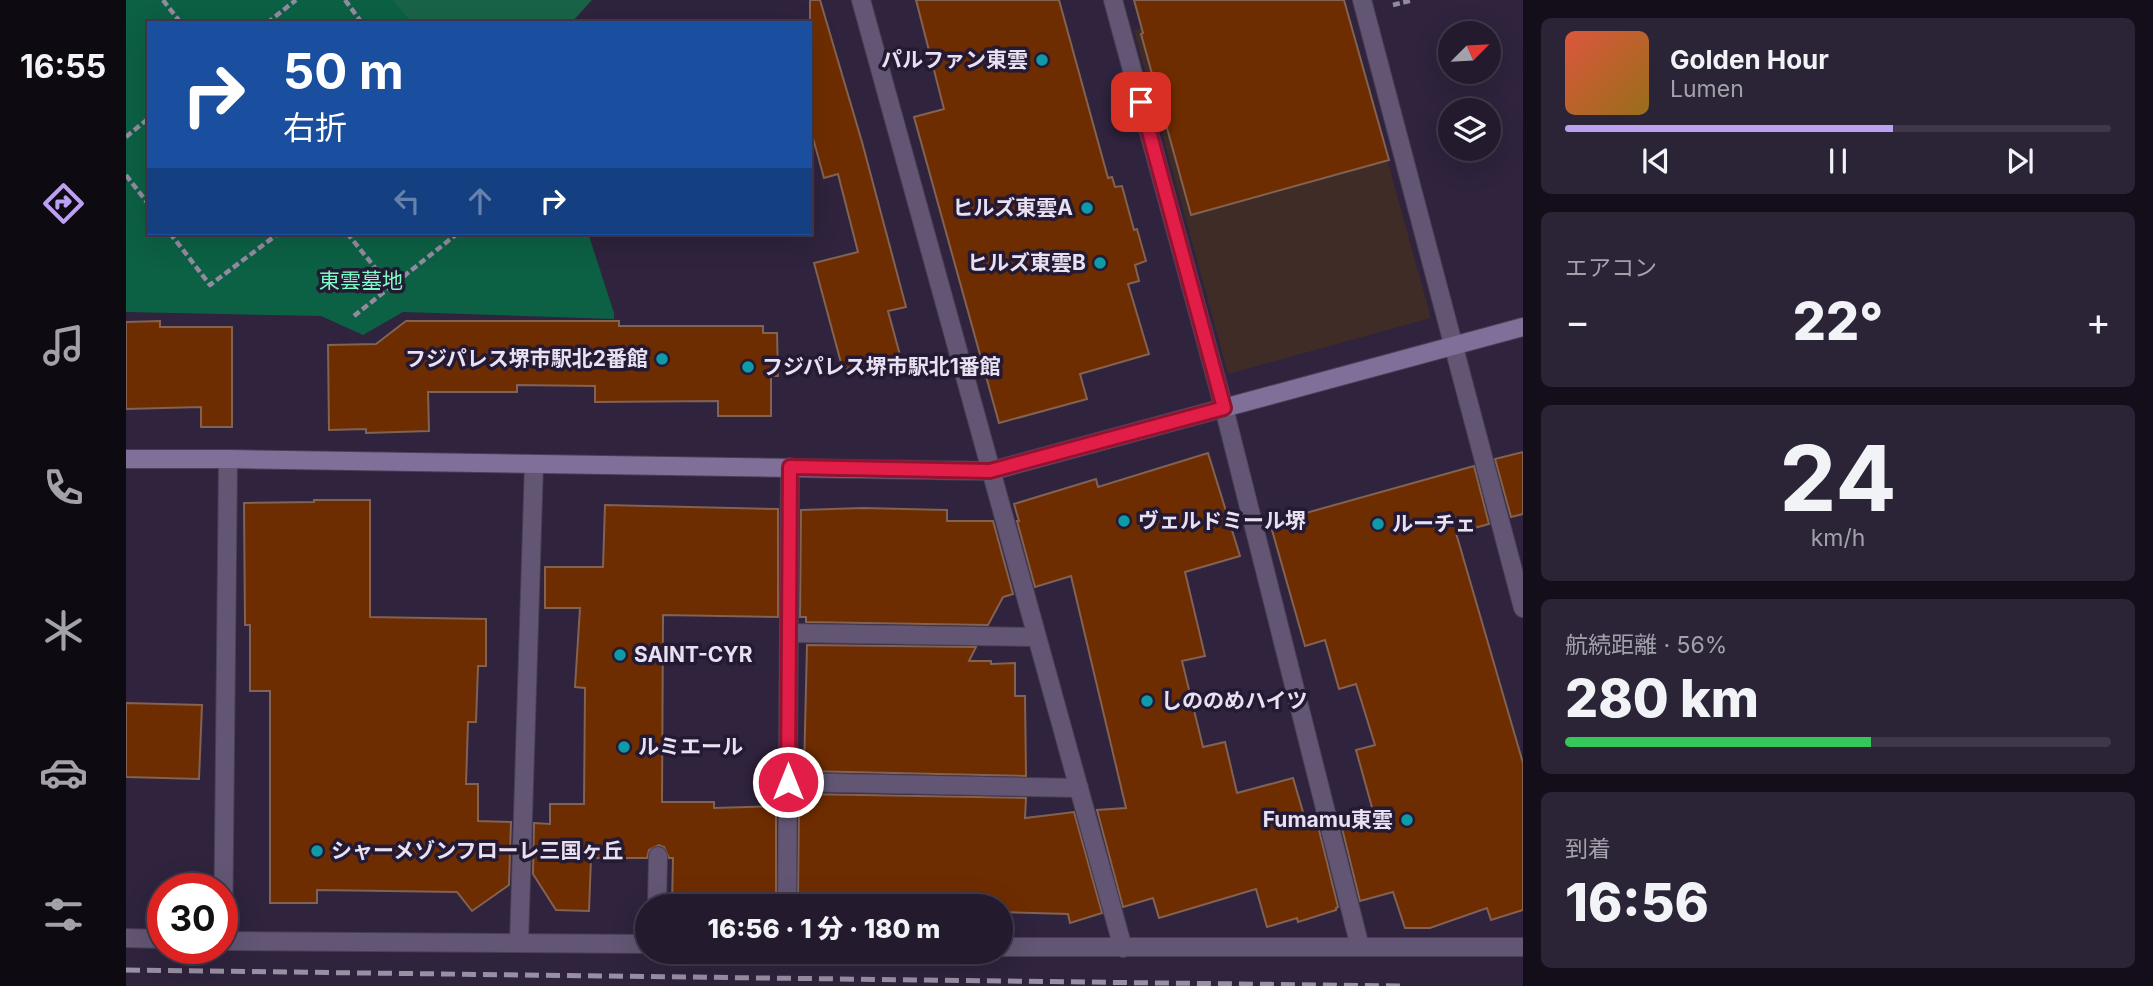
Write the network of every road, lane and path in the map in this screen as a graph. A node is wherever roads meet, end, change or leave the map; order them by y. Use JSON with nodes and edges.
{"nodes":[{"id":1,"x":163,"y":0,"type":"edge"},
{"id":2,"x":296,"y":0,"type":"edge"},
{"id":3,"x":345,"y":0,"type":"edge"},
{"id":4,"x":861,"y":0,"type":"edge"},
{"id":5,"x":1113,"y":0,"type":"edge"},
{"id":6,"x":1362,"y":0,"type":"edge"},
{"id":7,"x":179,"y":21,"type":"edge"},
{"id":8,"x":270,"y":21,"type":"edge"},
{"id":9,"x":361,"y":21,"type":"edge"},
{"id":10,"x":147,"y":120,"type":"edge"},
{"id":11,"x":126,"y":136,"type":"edge"},
{"id":12,"x":126,"y":175,"type":"edge"},
{"id":13,"x":147,"y":202,"type":"edge"},
{"id":14,"x":172,"y":235,"type":"edge"},
{"id":15,"x":276,"y":235,"type":"edge"},
{"id":16,"x":350,"y":235,"type":"edge"},
{"id":17,"x":456,"y":235,"type":"edge"},
{"id":18,"x":392,"y":289,"type":"junction"},
{"id":19,"x":354,"y":316,"type":"dead end"},
{"id":20,"x":1523,"y":327,"type":"edge"},
{"id":21,"x":1453,"y":346,"type":"junction"},
{"id":22,"x":1224,"y":408,"type":"junction"},
{"id":23,"x":126,"y":459,"type":"edge"},
{"id":24,"x":228,"y":459,"type":"junction"},
{"id":25,"x":534,"y":464,"type":"junction"},
{"id":26,"x":790,"y":467,"type":"junction"},
{"id":27,"x":990,"y":471,"type":"junction"},
{"id":28,"x":1523,"y":608,"type":"edge"},
{"id":29,"x":789,"y":633,"type":"junction"},
{"id":30,"x":1036,"y":636,"type":"junction"},
{"id":31,"x":788,"y":782,"type":"junction"},
{"id":32,"x":1079,"y":788,"type":"junction"},
{"id":33,"x":658,"y":856,"type":"dead end"},
{"id":34,"x":224,"y":873,"type":"edge"},
{"id":35,"x":657,"y":894,"type":"edge"},
{"id":36,"x":787,"y":894,"type":"edge"},
{"id":37,"x":126,"y":938,"type":"edge"},
{"id":38,"x":147,"y":939,"type":"edge"},
{"id":39,"x":238,"y":942,"type":"edge"},
{"id":40,"x":519,"y":943,"type":"junction"},
{"id":41,"x":635,"y":944,"type":"edge"},
{"id":42,"x":1013,"y":947,"type":"edge"},
{"id":43,"x":1360,"y":947,"type":"junction"},
{"id":44,"x":1523,"y":947,"type":"edge"},
{"id":45,"x":1123,"y":948,"type":"junction"}],
"edges":[{"from":1,"to":7,"type":"path"},
{"from":2,"to":8,"type":"path"},
{"from":3,"to":9,"type":"path"},
{"from":4,"to":27,"type":"street"},
{"from":5,"to":22,"type":"street"},
{"from":6,"to":21,"type":"street"},
{"from":10,"to":11,"type":"path"},
{"from":12,"to":13,"type":"path"},
{"from":14,"to":15,"type":"path"},
{"from":16,"to":18,"type":"path"},
{"from":17,"to":18,"type":"path"},
{"from":18,"to":19,"type":"path"},
{"from":20,"to":21,"type":"street"},
{"from":21,"to":22,"type":"street"},
{"from":21,"to":28,"type":"street"},
{"from":22,"to":27,"type":"street"},
{"from":22,"to":43,"type":"street"},
{"from":23,"to":24,"type":"street"},
{"from":24,"to":25,"type":"street"},
{"from":24,"to":34,"type":"street"},
{"from":25,"to":26,"type":"street"},
{"from":25,"to":40,"type":"street"},
{"from":26,"to":27,"type":"street"},
{"from":26,"to":29,"type":"street"},
{"from":27,"to":30,"type":"street"},
{"from":29,"to":30,"type":"street"},
{"from":29,"to":31,"type":"street"},
{"from":30,"to":32,"type":"street"},
{"from":31,"to":32,"type":"street"},
{"from":31,"to":36,"type":"street"},
{"from":32,"to":45,"type":"street"},
{"from":33,"to":35,"type":"street"},
{"from":37,"to":38,"type":"street"},
{"from":39,"to":40,"type":"street"},
{"from":40,"to":41,"type":"street"},
{"from":42,"to":45,"type":"street"},
{"from":43,"to":44,"type":"street"},
{"from":43,"to":45,"type":"street"}]}
